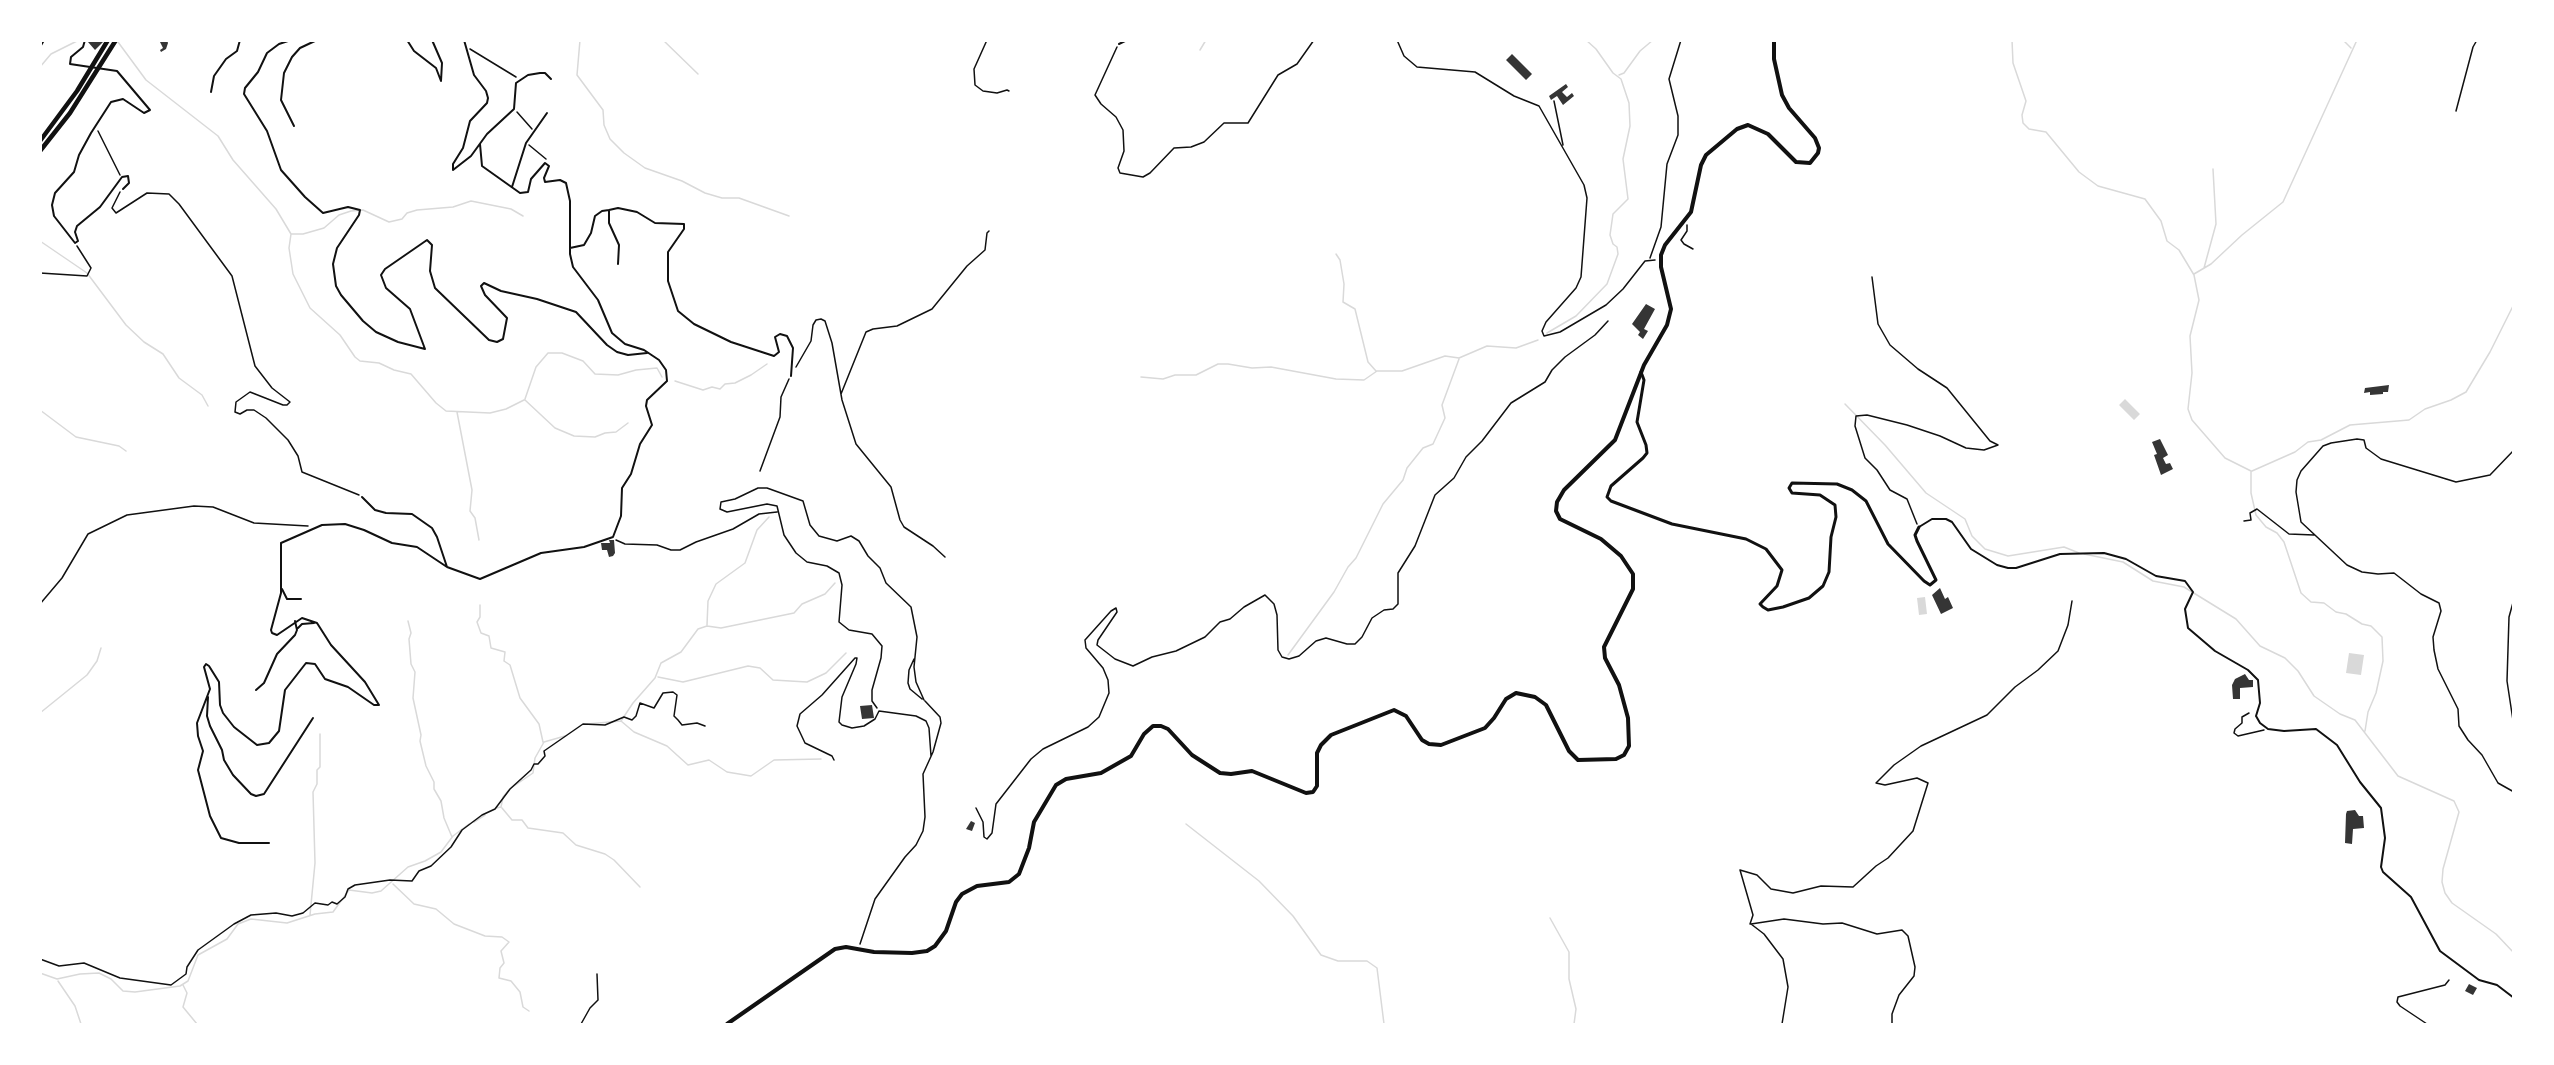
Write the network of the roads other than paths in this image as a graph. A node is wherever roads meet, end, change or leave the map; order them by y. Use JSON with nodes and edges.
{"nodes":[{"id":1,"x":43,"y":40,"type":"edge"},
{"id":2,"x":108,"y":40,"type":"edge"},
{"id":3,"x":116,"y":40,"type":"edge"},
{"id":4,"x":240,"y":40,"type":"edge"},
{"id":5,"x":291,"y":40,"type":"edge"},
{"id":6,"x":317,"y":40,"type":"edge"},
{"id":7,"x":407,"y":40,"type":"edge"},
{"id":8,"x":432,"y":40,"type":"edge"},
{"id":9,"x":1127,"y":40,"type":"edge"},
{"id":10,"x":1774,"y":40,"type":"edge"},
{"id":11,"x":85,"y":41,"type":"edge"},
{"id":12,"x":1119,"y":42,"type":"edge"},
{"id":13,"x":464,"y":43,"type":"edge"},
{"id":14,"x":40,"y":45,"type":"edge"},
{"id":15,"x":551,"y":79,"type":"dead end"},
{"id":16,"x":211,"y":92,"type":"dead end"},
{"id":17,"x":547,"y":113,"type":"dead end"},
{"id":18,"x":294,"y":126,"type":"dead end"},
{"id":19,"x":40,"y":141,"type":"edge"},
{"id":20,"x":480,"y":144,"type":"junction"},
{"id":21,"x":40,"y":151,"type":"edge"},
{"id":22,"x":513,"y":187,"type":"junction"},
{"id":23,"x":123,"y":189,"type":"road end"},
{"id":24,"x":609,"y":210,"type":"junction"},
{"id":25,"x":570,"y":248,"type":"junction"},
{"id":26,"x":618,"y":264,"type":"dead end"},
{"id":27,"x":647,"y":353,"type":"junction"},
{"id":28,"x":1641,"y":372,"type":"junction"},
{"id":29,"x":791,"y":376,"type":"road end"},
{"id":30,"x":362,"y":497,"type":"road end"},
{"id":31,"x":1918,"y":527,"type":"joint"},
{"id":32,"x":447,"y":567,"type":"junction"},
{"id":33,"x":281,"y":587,"type":"junction"},
{"id":34,"x":301,"y":598,"type":"dead end"},
{"id":35,"x":295,"y":621,"type":"junction"},
{"id":36,"x":317,"y":623,"type":"junction"},
{"id":37,"x":297,"y":630,"type":"junction"},
{"id":38,"x":256,"y":690,"type":"dead end"},
{"id":39,"x":209,"y":694,"type":"junction"},
{"id":40,"x":313,"y":718,"type":"dead end"},
{"id":41,"x":269,"y":843,"type":"dead end"},
{"id":42,"x":2514,"y":998,"type":"edge"},
{"id":43,"x":727,"y":1024,"type":"edge"}],
"edges":[{"from":1,"to":14,"type":"main road"},
{"from":2,"to":19,"type":"highway"},
{"from":3,"to":21,"type":"highway"},
{"from":4,"to":16,"type":"street"},
{"from":5,"to":27,"type":"street"},
{"from":6,"to":18,"type":"street"},
{"from":7,"to":8,"type":"street"},
{"from":9,"to":12,"type":"street"},
{"from":10,"to":28,"type":"main road"},
{"from":11,"to":23,"type":"street"},
{"from":13,"to":20,"type":"street"},
{"from":15,"to":20,"type":"street"},
{"from":17,"to":22,"type":"street"},
{"from":20,"to":22,"type":"street"},
{"from":22,"to":25,"type":"street"},
{"from":24,"to":25,"type":"street"},
{"from":24,"to":26,"type":"street"},
{"from":24,"to":29,"type":"street"},
{"from":25,"to":27,"type":"street"},
{"from":27,"to":32,"type":"street"},
{"from":28,"to":31,"type":"street"},
{"from":28,"to":43,"type":"main road"},
{"from":30,"to":32,"type":"street"},
{"from":31,"to":42,"type":"street"},
{"from":32,"to":33,"type":"street"},
{"from":33,"to":34,"type":"street"},
{"from":33,"to":35,"type":"street"},
{"from":35,"to":36,"type":"street"},
{"from":35,"to":37,"type":"street"},
{"from":36,"to":37,"type":"street"},
{"from":36,"to":39,"type":"street"},
{"from":37,"to":38,"type":"street"},
{"from":39,"to":40,"type":"street"},
{"from":39,"to":41,"type":"street"}]}
